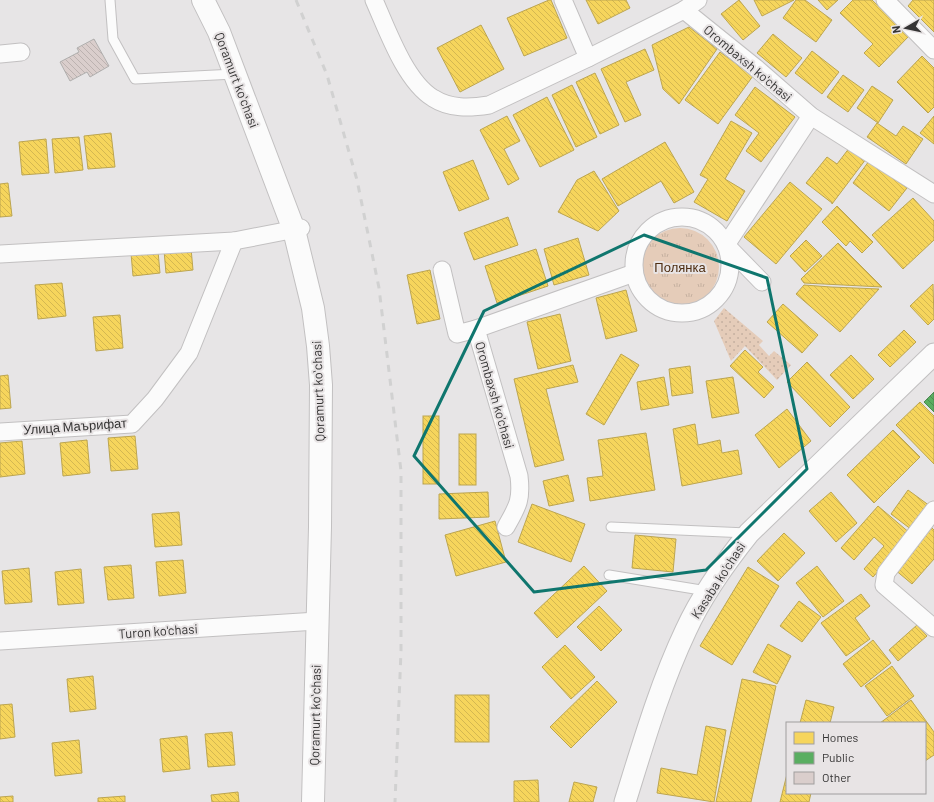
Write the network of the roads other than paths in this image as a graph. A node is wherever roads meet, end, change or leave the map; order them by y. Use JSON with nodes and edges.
{"nodes":[{"id":1,"x":110,"y":0,"type":"edge"},
{"id":2,"x":203,"y":0,"type":"edge"},
{"id":3,"x":212,"y":0,"type":"edge"},
{"id":4,"x":374,"y":0,"type":"edge"},
{"id":5,"x":563,"y":0,"type":"edge"},
{"id":6,"x":698,"y":0,"type":"edge"},
{"id":7,"x":885,"y":0,"type":"edge"},
{"id":8,"x":684,"y":10,"type":"junction"},
{"id":9,"x":934,"y":50,"type":"edge"},
{"id":10,"x":21,"y":52,"type":"dead end"},
{"id":11,"x":0,"y":54,"type":"edge"},
{"id":12,"x":588,"y":58,"type":"junction"},
{"id":13,"x":235,"y":74,"type":"junction"},
{"id":14,"x":811,"y":116,"type":"junction"},
{"id":15,"x":934,"y":194,"type":"edge"},
{"id":16,"x":297,"y":229,"type":"junction"},
{"id":17,"x":234,"y":241,"type":"junction"},
{"id":18,"x":726,"y":244,"type":"junction"},
{"id":19,"x":0,"y":254,"type":"edge"},
{"id":20,"x":442,"y":270,"type":"dead end"},
{"id":21,"x":634,"y":273,"type":"junction"},
{"id":22,"x":762,"y":282,"type":"dead end"},
{"id":23,"x":476,"y":329,"type":"junction"},
{"id":24,"x":934,"y":354,"type":"edge"},
{"id":25,"x":0,"y":432,"type":"edge"},
{"id":26,"x":934,"y":510,"type":"edge"},
{"id":27,"x":611,"y":527,"type":"dead end"},
{"id":28,"x":506,"y":528,"type":"dead end"},
{"id":29,"x":749,"y":533,"type":"junction"},
{"id":30,"x":609,"y":575,"type":"dead end"},
{"id":31,"x":707,"y":591,"type":"junction"},
{"id":32,"x":317,"y":620,"type":"junction"},
{"id":33,"x":934,"y":628,"type":"edge"},
{"id":34,"x":0,"y":640,"type":"edge"},
{"id":35,"x":314,"y":802,"type":"edge"},
{"id":36,"x":322,"y":802,"type":"edge"},
{"id":37,"x":625,"y":802,"type":"edge"}],
"edges":[{"from":1,"to":13,"type":"lane"},
{"from":2,"to":13,"type":"main road","name":"Qoramurt koʻchasi"},
{"from":3,"to":16,"type":"main road","name":"Qoramurt koʻchasi"},
{"from":4,"to":12,"type":"street"},
{"from":5,"to":12,"type":"street"},
{"from":6,"to":8,"type":"street"},
{"from":7,"to":9,"type":"street"},
{"from":8,"to":12,"type":"street"},
{"from":8,"to":14,"type":"street","name":"Orombaxsh ko'chasi"},
{"from":10,"to":11,"type":"street"},
{"from":13,"to":16,"type":"main road","name":"Qoramurt koʻchasi"},
{"from":14,"to":15,"type":"street","name":"Orombaxsh ko'chasi"},
{"from":14,"to":18,"type":"street"},
{"from":16,"to":17,"type":"street"},
{"from":16,"to":32,"type":"main road","name":"Qoramurt koʻchasi"},
{"from":16,"to":36,"type":"main road","name":"Qoramurt koʻchasi"},
{"from":17,"to":19,"type":"street"},
{"from":17,"to":25,"type":"street","name":"Улица Маърифат"},
{"from":18,"to":21,"type":"street"},
{"from":18,"to":21,"type":"street"},
{"from":18,"to":22,"type":"street"},
{"from":20,"to":23,"type":"street"},
{"from":21,"to":23,"type":"street","name":"Orombaxsh ko'chasi"},
{"from":23,"to":28,"type":"street","name":"Orombaxsh ko'chasi"},
{"from":24,"to":29,"type":"street","name":"Kasaba ko'chasi"},
{"from":26,"to":33,"type":"street"},
{"from":27,"to":29,"type":"lane"},
{"from":29,"to":31,"type":"street","name":"Kasaba ko'chasi"},
{"from":30,"to":31,"type":"lane"},
{"from":31,"to":37,"type":"street","name":"Kasaba ko'chasi"},
{"from":32,"to":34,"type":"street","name":"Turon ko'chasi"},
{"from":32,"to":35,"type":"main road","name":"Qoramurt koʻchasi"}]}
